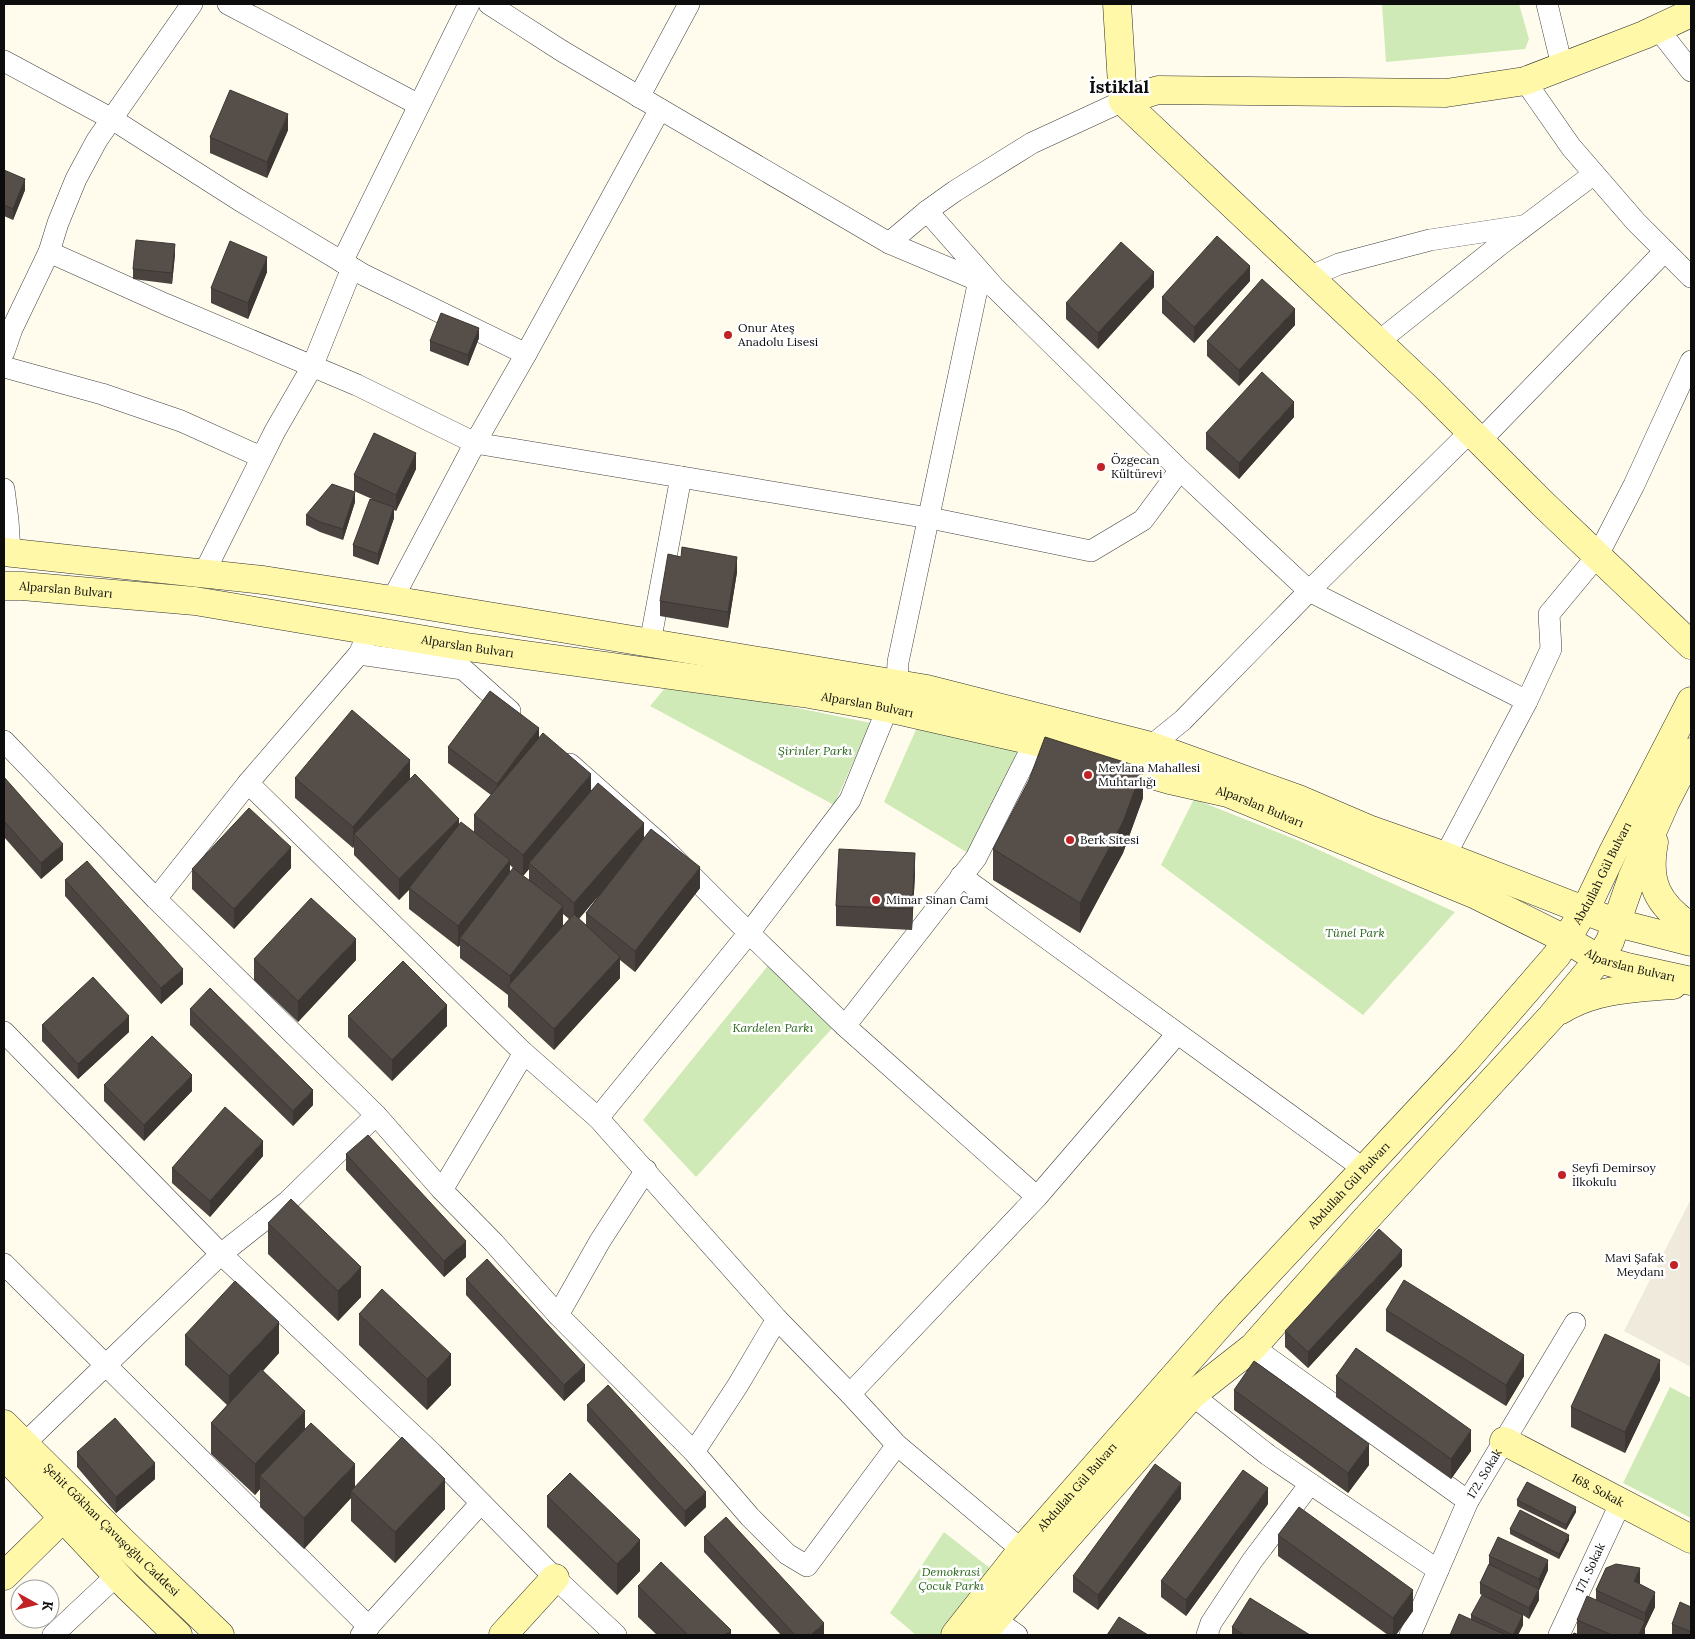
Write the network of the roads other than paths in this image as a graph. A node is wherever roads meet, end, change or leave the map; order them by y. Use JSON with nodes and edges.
{"nodes":[{"id":1,"x":192,"y":4,"type":"edge"},
{"id":2,"x":228,"y":4,"type":"edge"},
{"id":3,"x":469,"y":4,"type":"edge"},
{"id":4,"x":489,"y":4,"type":"edge"},
{"id":5,"x":689,"y":4,"type":"edge"},
{"id":6,"x":1117,"y":4,"type":"edge"},
{"id":7,"x":1547,"y":4,"type":"edge"},
{"id":8,"x":1691,"y":13,"type":"edge"},
{"id":9,"x":1658,"y":29,"type":"junction"},
{"id":10,"x":4,"y":61,"type":"edge"},
{"id":11,"x":1562,"y":66,"type":"junction"},
{"id":12,"x":1691,"y":71,"type":"edge"},
{"id":13,"x":1525,"y":81,"type":"junction"},
{"id":14,"x":639,"y":96,"type":"junction"},
{"id":15,"x":1123,"y":100,"type":"junction"},
{"id":16,"x":419,"y":105,"type":"junction"},
{"id":17,"x":660,"y":109,"type":"junction"},
{"id":18,"x":112,"y":118,"type":"junction"},
{"id":19,"x":1594,"y":174,"type":"junction"},
{"id":20,"x":927,"y":211,"type":"junction"},
{"id":21,"x":1526,"y":226,"type":"junction"},
{"id":22,"x":889,"y":243,"type":"junction"},
{"id":23,"x":49,"y":252,"type":"junction"},
{"id":24,"x":1665,"y":252,"type":"junction"},
{"id":25,"x":347,"y":265,"type":"junction"},
{"id":26,"x":1309,"y":277,"type":"junction"},
{"id":27,"x":1691,"y":277,"type":"edge"},
{"id":28,"x":986,"y":284,"type":"junction"},
{"id":29,"x":1378,"y":342,"type":"junction"},
{"id":30,"x":4,"y":352,"type":"edge"},
{"id":31,"x":526,"y":354,"type":"junction"},
{"id":32,"x":1691,"y":361,"type":"edge"},
{"id":33,"x":4,"y":367,"type":"edge"},
{"id":34,"x":312,"y":367,"type":"junction"},
{"id":35,"x":1475,"y":436,"type":"junction"},
{"id":36,"x":476,"y":443,"type":"junction"},
{"id":37,"x":261,"y":457,"type":"junction"},
{"id":38,"x":1180,"y":470,"type":"junction"},
{"id":39,"x":681,"y":477,"type":"junction"},
{"id":40,"x":4,"y":489,"type":"edge"},
{"id":41,"x":928,"y":518,"type":"junction"},
{"id":42,"x":7,"y":552,"type":"edge"},
{"id":43,"x":1598,"y":555,"type":"junction"},
{"id":44,"x":201,"y":574,"type":"junction"},
{"id":45,"x":4,"y":586,"type":"edge"},
{"id":46,"x":1309,"y":591,"type":"junction"},
{"id":47,"x":392,"y":600,"type":"junction"},
{"id":48,"x":365,"y":642,"type":"junction"},
{"id":49,"x":650,"y":643,"type":"junction"},
{"id":50,"x":1691,"y":645,"type":"edge"},
{"id":51,"x":465,"y":658,"type":"junction"},
{"id":52,"x":893,"y":697,"type":"junction"},
{"id":53,"x":1527,"y":700,"type":"junction"},
{"id":54,"x":1691,"y":701,"type":"edge"},
{"id":55,"x":521,"y":721,"type":"edge"},
{"id":56,"x":1041,"y":730,"type":"junction"},
{"id":57,"x":4,"y":741,"type":"edge"},
{"id":58,"x":1152,"y":746,"type":"junction"},
{"id":59,"x":1691,"y":752,"type":"edge"},
{"id":60,"x":557,"y":753,"type":"edge"},
{"id":61,"x":248,"y":783,"type":"junction"},
{"id":62,"x":1665,"y":803,"type":"junction"},
{"id":63,"x":1445,"y":856,"type":"junction"},
{"id":64,"x":962,"y":876,"type":"junction"},
{"id":65,"x":156,"y":899,"type":"junction"},
{"id":66,"x":1584,"y":910,"type":"junction"},
{"id":67,"x":1616,"y":922,"type":"junction"},
{"id":68,"x":1691,"y":927,"type":"edge"},
{"id":69,"x":749,"y":933,"type":"junction"},
{"id":70,"x":1567,"y":940,"type":"junction"},
{"id":71,"x":1691,"y":942,"type":"edge"},
{"id":72,"x":1599,"y":959,"type":"junction"},
{"id":73,"x":1691,"y":981,"type":"edge"},
{"id":74,"x":1691,"y":985,"type":"edge"},
{"id":75,"x":1551,"y":1017,"type":"junction"},
{"id":76,"x":845,"y":1026,"type":"junction"},
{"id":77,"x":4,"y":1032,"type":"edge"},
{"id":78,"x":1177,"y":1034,"type":"junction"},
{"id":79,"x":524,"y":1053,"type":"junction"},
{"id":80,"x":376,"y":1115,"type":"junction"},
{"id":81,"x":598,"y":1118,"type":"junction"},
{"id":82,"x":1364,"y":1169,"type":"junction"},
{"id":83,"x":646,"y":1170,"type":"junction"},
{"id":84,"x":442,"y":1190,"type":"junction"},
{"id":85,"x":1037,"y":1197,"type":"junction"},
{"id":86,"x":221,"y":1254,"type":"junction"},
{"id":87,"x":4,"y":1264,"type":"edge"},
{"id":88,"x":558,"y":1315,"type":"junction"},
{"id":89,"x":777,"y":1320,"type":"junction"},
{"id":90,"x":1575,"y":1323,"type":"dead end"},
{"id":91,"x":1253,"y":1347,"type":"junction"},
{"id":92,"x":105,"y":1366,"type":"junction"},
{"id":93,"x":850,"y":1394,"type":"junction"},
{"id":94,"x":1192,"y":1395,"type":"junction"},
{"id":95,"x":4,"y":1424,"type":"edge"},
{"id":96,"x":1504,"y":1441,"type":"junction"},
{"id":97,"x":898,"y":1445,"type":"junction"},
{"id":98,"x":14,"y":1449,"type":"edge"},
{"id":99,"x":694,"y":1452,"type":"junction"},
{"id":100,"x":1310,"y":1484,"type":"junction"},
{"id":101,"x":1468,"y":1501,"type":"junction"},
{"id":102,"x":1621,"y":1502,"type":"junction"},
{"id":103,"x":481,"y":1503,"type":"junction"},
{"id":104,"x":63,"y":1518,"type":"junction"},
{"id":105,"x":1691,"y":1539,"type":"edge"},
{"id":106,"x":1022,"y":1550,"type":"junction"},
{"id":107,"x":1438,"y":1570,"type":"junction"},
{"id":108,"x":117,"y":1575,"type":"junction"},
{"id":109,"x":4,"y":1576,"type":"edge"},
{"id":110,"x":554,"y":1578,"type":"junction"},
{"id":111,"x":987,"y":1627,"type":"edge"},
{"id":112,"x":365,"y":1631,"type":"edge"},
{"id":113,"x":53,"y":1635,"type":"edge"},
{"id":114,"x":178,"y":1635,"type":"edge"},
{"id":115,"x":220,"y":1635,"type":"edge"},
{"id":116,"x":503,"y":1635,"type":"edge"},
{"id":117,"x":616,"y":1635,"type":"edge"},
{"id":118,"x":955,"y":1635,"type":"edge"},
{"id":119,"x":1017,"y":1635,"type":"edge"},
{"id":120,"x":1207,"y":1635,"type":"edge"},
{"id":121,"x":1410,"y":1635,"type":"edge"},
{"id":122,"x":1559,"y":1635,"type":"edge"}],
"edges":[{"from":1,"to":18,"type":"street"},
{"from":2,"to":16,"type":"street"},
{"from":3,"to":16,"type":"street"},
{"from":4,"to":14,"type":"street"},
{"from":5,"to":14,"type":"street"},
{"from":6,"to":15,"type":"main road"},
{"from":7,"to":11,"type":"street"},
{"from":8,"to":9,"type":"main road"},
{"from":9,"to":11,"type":"main road"},
{"from":9,"to":12,"type":"street"},
{"from":10,"to":18,"type":"street"},
{"from":11,"to":13,"type":"main road"},
{"from":13,"to":15,"type":"main road"},
{"from":13,"to":19,"type":"street"},
{"from":14,"to":17,"type":"street"},
{"from":15,"to":20,"type":"street"},
{"from":15,"to":26,"type":"main road"},
{"from":16,"to":25,"type":"street"},
{"from":17,"to":22,"type":"street"},
{"from":17,"to":31,"type":"street"},
{"from":18,"to":23,"type":"street"},
{"from":18,"to":25,"type":"street"},
{"from":19,"to":21,"type":"street"},
{"from":19,"to":24,"type":"street"},
{"from":20,"to":22,"type":"street"},
{"from":20,"to":28,"type":"street"},
{"from":21,"to":26,"type":"street"},
{"from":21,"to":29,"type":"street"},
{"from":22,"to":28,"type":"street"},
{"from":23,"to":30,"type":"street"},
{"from":23,"to":34,"type":"street"},
{"from":24,"to":27,"type":"street"},
{"from":24,"to":35,"type":"street"},
{"from":25,"to":31,"type":"street"},
{"from":25,"to":34,"type":"street"},
{"from":26,"to":29,"type":"main road"},
{"from":28,"to":38,"type":"street"},
{"from":28,"to":41,"type":"street"},
{"from":29,"to":35,"type":"main road"},
{"from":31,"to":36,"type":"street"},
{"from":32,"to":43,"type":"street"},
{"from":33,"to":37,"type":"street"},
{"from":34,"to":36,"type":"street"},
{"from":34,"to":37,"type":"street"},
{"from":35,"to":43,"type":"main road"},
{"from":35,"to":46,"type":"street"},
{"from":36,"to":39,"type":"street"},
{"from":36,"to":47,"type":"street"},
{"from":37,"to":44,"type":"street"},
{"from":38,"to":41,"type":"street"},
{"from":38,"to":46,"type":"street"},
{"from":39,"to":41,"type":"street"},
{"from":39,"to":49,"type":"street"},
{"from":40,"to":42,"type":"street"},
{"from":41,"to":52,"type":"street"},
{"from":42,"to":44,"type":"main road","name":"Alparslan Bulvarı"},
{"from":43,"to":50,"type":"main road"},
{"from":43,"to":53,"type":"street"},
{"from":44,"to":47,"type":"main road","name":"Alparslan Bulvarı"},
{"from":45,"to":48,"type":"main road","name":"Alparslan Bulvarı"},
{"from":46,"to":53,"type":"street"},
{"from":46,"to":58,"type":"street"},
{"from":47,"to":49,"type":"main road","name":"Alparslan Bulvarı"},
{"from":48,"to":51,"type":"main road","name":"Alparslan Bulvarı"},
{"from":48,"to":61,"type":"street"},
{"from":49,"to":52,"type":"main road","name":"Alparslan Bulvarı"},
{"from":51,"to":52,"type":"main road","name":"Alparslan Bulvarı"},
{"from":51,"to":55,"type":"street"},
{"from":52,"to":56,"type":"main road","name":"Alparslan Bulvarı"},
{"from":52,"to":69,"type":"street"},
{"from":53,"to":63,"type":"street"},
{"from":54,"to":66,"type":"main road","name":"Abdullah Gül Bulvarı"},
{"from":56,"to":58,"type":"main road","name":"Alparslan Bulvarı"},
{"from":56,"to":64,"type":"street"},
{"from":56,"to":70,"type":"main road","name":"Alparslan Bulvarı"},
{"from":57,"to":65,"type":"street"},
{"from":58,"to":63,"type":"main road","name":"Alparslan Bulvarı"},
{"from":59,"to":62,"type":"main road","name":"Abdullah Gül Bulvarı"},
{"from":60,"to":69,"type":"street"},
{"from":61,"to":65,"type":"street"},
{"from":61,"to":79,"type":"street"},
{"from":62,"to":67,"type":"main road","name":"Abdullah Gül Bulvarı"},
{"from":62,"to":68,"type":"main road"},
{"from":63,"to":66,"type":"main road","name":"Alparslan Bulvarı"},
{"from":64,"to":76,"type":"street"},
{"from":64,"to":78,"type":"street"},
{"from":65,"to":80,"type":"street"},
{"from":66,"to":67,"type":"main road","name":"Alparslan Bulvarı"},
{"from":66,"to":70,"type":"main road","name":"Abdullah Gül Bulvarı"},
{"from":67,"to":71,"type":"main road","name":"Alparslan Bulvarı"},
{"from":67,"to":72,"type":"main road","name":"Abdullah Gül Bulvarı"},
{"from":69,"to":76,"type":"street"},
{"from":69,"to":81,"type":"street"},
{"from":70,"to":72,"type":"main road","name":"Alparslan Bulvarı"},
{"from":70,"to":82,"type":"main road","name":"Abdullah Gül Bulvarı"},
{"from":72,"to":73,"type":"main road","name":"Alparslan Bulvarı"},
{"from":72,"to":75,"type":"main road","name":"Abdullah Gül Bulvarı"},
{"from":74,"to":75,"type":"main road"},
{"from":75,"to":91,"type":"main road","name":"Abdullah Gül Bulvarı"},
{"from":76,"to":85,"type":"street"},
{"from":77,"to":86,"type":"street"},
{"from":78,"to":82,"type":"street"},
{"from":78,"to":85,"type":"street"},
{"from":79,"to":81,"type":"street"},
{"from":79,"to":84,"type":"street"},
{"from":80,"to":84,"type":"street"},
{"from":80,"to":86,"type":"street"},
{"from":81,"to":83,"type":"street"},
{"from":82,"to":106,"type":"main road","name":"Abdullah Gül Bulvarı"},
{"from":83,"to":88,"type":"street"},
{"from":83,"to":89,"type":"street"},
{"from":84,"to":88,"type":"street"},
{"from":85,"to":93,"type":"street"},
{"from":86,"to":92,"type":"street"},
{"from":86,"to":103,"type":"street"},
{"from":87,"to":92,"type":"street"},
{"from":88,"to":99,"type":"street"},
{"from":89,"to":93,"type":"street"},
{"from":89,"to":99,"type":"street"},
{"from":90,"to":96,"type":"street","name":"172. Sokak"},
{"from":91,"to":94,"type":"main road","name":"Abdullah Gül Bulvarı"},
{"from":91,"to":101,"type":"street"},
{"from":92,"to":98,"type":"street"},
{"from":92,"to":112,"type":"street"},
{"from":93,"to":97,"type":"street"},
{"from":94,"to":100,"type":"street"},
{"from":94,"to":111,"type":"main road","name":"Abdullah Gül Bulvarı"},
{"from":95,"to":98,"type":"main road","name":"Şehit Gökhan Çavuşoğlu Caddesi"},
{"from":96,"to":101,"type":"street","name":"172. Sokak"},
{"from":96,"to":102,"type":"main road","name":"168. Sokak"},
{"from":97,"to":99,"type":"street"},
{"from":97,"to":106,"type":"street"},
{"from":98,"to":104,"type":"main road"},
{"from":98,"to":115,"type":"main road","name":"Şehit Gökhan Çavuşoğlu Caddesi"},
{"from":100,"to":107,"type":"street"},
{"from":100,"to":120,"type":"street"},
{"from":101,"to":107,"type":"street","name":"172. Sokak"},
{"from":102,"to":105,"type":"main road","name":"168. Sokak"},
{"from":102,"to":122,"type":"street","name":"171. Sokak"},
{"from":103,"to":110,"type":"street"},
{"from":103,"to":112,"type":"street"},
{"from":104,"to":108,"type":"main road"},
{"from":104,"to":109,"type":"main road"},
{"from":106,"to":118,"type":"main road","name":"Abdullah Gül Bulvarı"},
{"from":107,"to":121,"type":"street","name":"172. Sokak"},
{"from":108,"to":113,"type":"street"},
{"from":108,"to":114,"type":"main road"},
{"from":110,"to":116,"type":"main road"},
{"from":110,"to":117,"type":"street"},
{"from":111,"to":119,"type":"street"}]}
